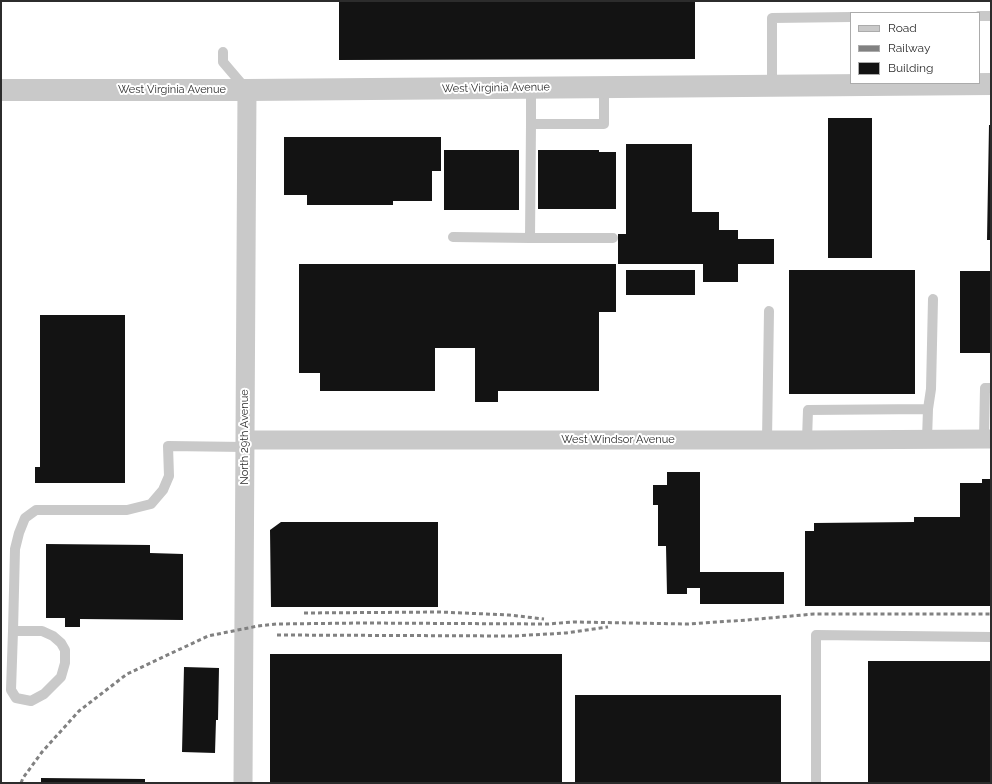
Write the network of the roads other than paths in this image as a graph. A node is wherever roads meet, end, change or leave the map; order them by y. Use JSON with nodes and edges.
{"nodes":[{"id":1,"x":980,"y":16,"type":"edge"},
{"id":2,"x":991,"y":16,"type":"edge"},
{"id":3,"x":850,"y":18,"type":"edge"},
{"id":4,"x":223,"y":52,"type":"dead end"},
{"id":5,"x":991,"y":84,"type":"edge"},
{"id":6,"x":772,"y":85,"type":"junction"},
{"id":7,"x":531,"y":87,"type":"junction"},
{"id":8,"x":604,"y":87,"type":"junction"},
{"id":9,"x":1,"y":90,"type":"edge"},
{"id":10,"x":247,"y":90,"type":"junction"},
{"id":11,"x":531,"y":124,"type":"junction"},
{"id":12,"x":453,"y":237,"type":"dead end"},
{"id":13,"x":530,"y":238,"type":"junction"},
{"id":14,"x":613,"y":238,"type":"dead end"},
{"id":15,"x":934,"y":299,"type":"dead end"},
{"id":16,"x":769,"y":311,"type":"dead end"},
{"id":17,"x":991,"y":388,"type":"edge"},
{"id":18,"x":928,"y":409,"type":"junction"},
{"id":19,"x":927,"y":439,"type":"junction"},
{"id":20,"x":988,"y":439,"type":"edge"},
{"id":21,"x":767,"y":440,"type":"junction"},
{"id":22,"x":807,"y":440,"type":"junction"},
{"id":23,"x":245,"y":443,"type":"junction"},
{"id":24,"x":13,"y":631,"type":"junction"},
{"id":25,"x":991,"y":636,"type":"edge"},
{"id":26,"x":243,"y":783,"type":"edge"},
{"id":27,"x":816,"y":783,"type":"edge"}],
"edges":[{"from":1,"to":2,"type":"lane"},
{"from":3,"to":6,"type":"lane"},
{"from":4,"to":10,"type":"lane"},
{"from":5,"to":6,"type":"street","name":"West Virginia Avenue"},
{"from":6,"to":8,"type":"street","name":"West Virginia Avenue"},
{"from":7,"to":8,"type":"street","name":"West Virginia Avenue"},
{"from":7,"to":10,"type":"street","name":"West Virginia Avenue"},
{"from":7,"to":11,"type":"lane"},
{"from":8,"to":11,"type":"lane"},
{"from":9,"to":10,"type":"street","name":"West Virginia Avenue"},
{"from":10,"to":23,"type":"street","name":"North 29th Avenue"},
{"from":11,"to":13,"type":"lane"},
{"from":12,"to":13,"type":"lane"},
{"from":13,"to":14,"type":"lane"},
{"from":15,"to":18,"type":"lane"},
{"from":16,"to":21,"type":"lane"},
{"from":17,"to":20,"type":"lane"},
{"from":18,"to":19,"type":"lane"},
{"from":18,"to":22,"type":"lane"},
{"from":19,"to":20,"type":"street","name":"West Windsor Avenue"},
{"from":19,"to":22,"type":"street","name":"West Windsor Avenue"},
{"from":21,"to":22,"type":"street","name":"West Windsor Avenue"},
{"from":21,"to":23,"type":"street","name":"West Windsor Avenue"},
{"from":23,"to":24,"type":"lane"},
{"from":23,"to":26,"type":"street","name":"North 29th Avenue"},
{"from":24,"to":24,"type":"lane"},
{"from":25,"to":27,"type":"lane"}]}
